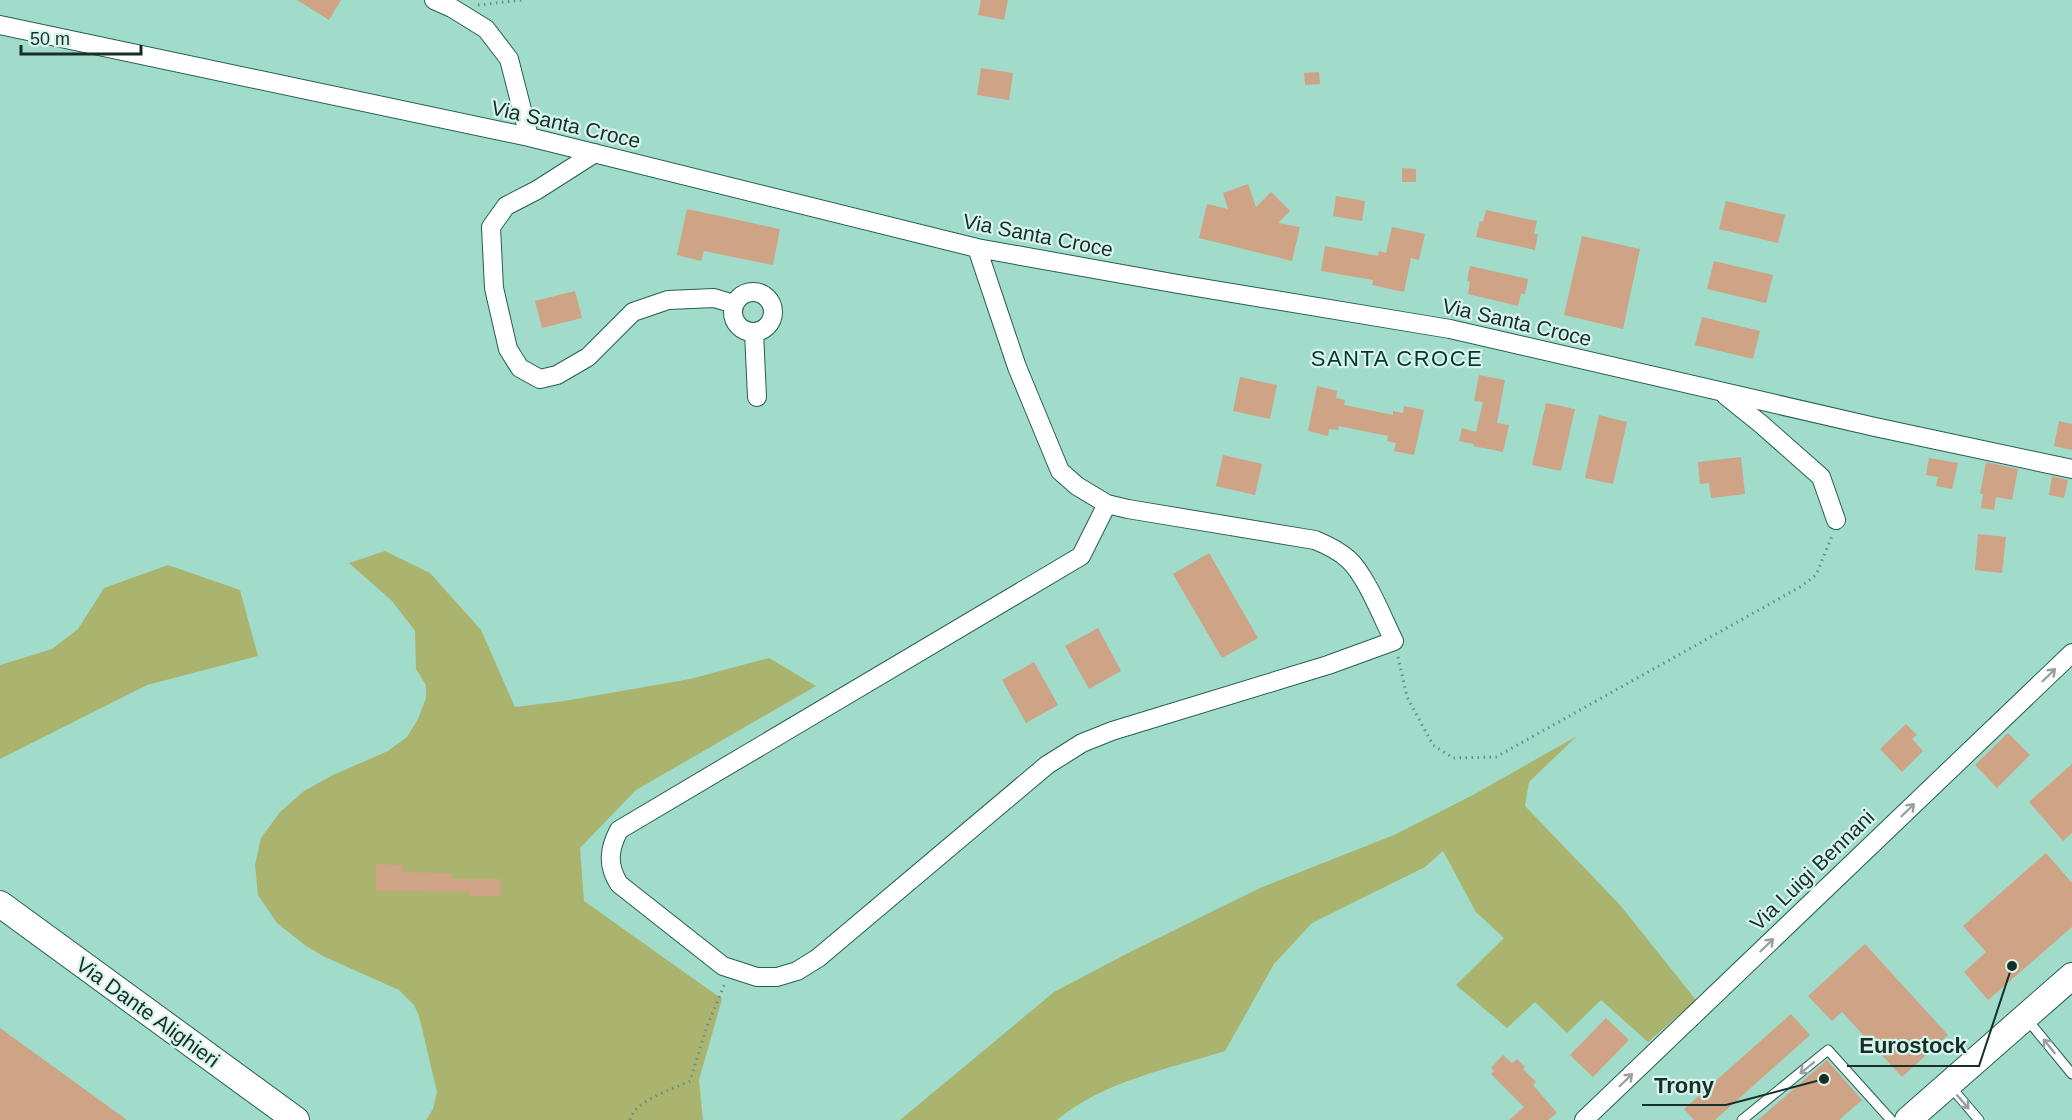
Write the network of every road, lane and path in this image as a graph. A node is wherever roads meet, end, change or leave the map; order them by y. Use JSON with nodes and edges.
{"nodes":[{"id":1,"x":434,"y":0,"type":"edge"},
{"id":2,"x":522,"y":0,"type":"edge"},
{"id":3,"x":452,"y":8,"type":"junction"},
{"id":4,"x":0,"y":25,"type":"edge"},
{"id":5,"x":529,"y":137,"type":"junction"},
{"id":6,"x":595,"y":153,"type":"junction"},
{"id":7,"x":977,"y":248,"type":"junction"},
{"id":8,"x":1005,"y":253,"type":"junction"},
{"id":9,"x":986,"y":274,"type":"junction"},
{"id":10,"x":734,"y":304,"type":"junction"},
{"id":11,"x":754,"y":332,"type":"junction"},
{"id":12,"x":1721,"y":392,"type":"junction"},
{"id":13,"x":757,"y":397,"type":"dead end"},
{"id":14,"x":2072,"y":469,"type":"edge"},
{"id":15,"x":1107,"y":504,"type":"junction"},
{"id":16,"x":1836,"y":520,"type":"joint"},
{"id":17,"x":1394,"y":641,"type":"junction"},
{"id":18,"x":2072,"y":653,"type":"edge"},
{"id":19,"x":0,"y":904,"type":"edge"},
{"id":20,"x":732,"y":968,"type":"junction"},
{"id":21,"x":2072,"y":976,"type":"edge"},
{"id":22,"x":2025,"y":1018,"type":"junction"},
{"id":23,"x":2072,"y":1074,"type":"edge"},
{"id":24,"x":1948,"y":1084,"type":"junction"},
{"id":25,"x":296,"y":1120,"type":"edge"},
{"id":26,"x":630,"y":1120,"type":"edge"},
{"id":27,"x":1584,"y":1120,"type":"edge"},
{"id":28,"x":1742,"y":1120,"type":"edge"},
{"id":29,"x":1891,"y":1120,"type":"edge"},
{"id":30,"x":1908,"y":1120,"type":"edge"},
{"id":31,"x":1979,"y":1120,"type":"edge"}],
"edges":[{"from":1,"to":3,"type":"street"},
{"from":2,"to":3,"type":"path"},
{"from":3,"to":5,"type":"street"},
{"from":4,"to":5,"type":"street","name":"Via Santa Croce"},
{"from":5,"to":6,"type":"street","name":"Via Santa Croce"},
{"from":6,"to":7,"type":"street","name":"Via Santa Croce"},
{"from":6,"to":10,"type":"street"},
{"from":7,"to":8,"type":"street","name":"Via Santa Croce"},
{"from":7,"to":9,"type":"street"},
{"from":8,"to":9,"type":"street"},
{"from":8,"to":12,"type":"street","name":"Via Santa Croce"},
{"from":9,"to":15,"type":"street"},
{"from":10,"to":11,"type":"street"},
{"from":10,"to":11,"type":"street"},
{"from":11,"to":13,"type":"street"},
{"from":12,"to":14,"type":"street","name":"Via Santa Croce"},
{"from":12,"to":16,"type":"street"},
{"from":15,"to":17,"type":"street"},
{"from":15,"to":20,"type":"street"},
{"from":16,"to":17,"type":"path"},
{"from":17,"to":20,"type":"street"},
{"from":27,"to":18,"type":"street","name":"Via Luigi Bennani","one_way":true},
{"from":19,"to":25,"type":"main road","name":"Via Dante Alighieri"},
{"from":20,"to":26,"type":"path"},
{"from":21,"to":22,"type":"main road"},
{"from":23,"to":22,"type":"lane","one_way":true},
{"from":22,"to":24,"type":"main road"},
{"from":24,"to":30,"type":"main road"},
{"from":24,"to":31,"type":"lane","one_way":true},
{"from":29,"to":28,"type":"lane","one_way":true}]}
